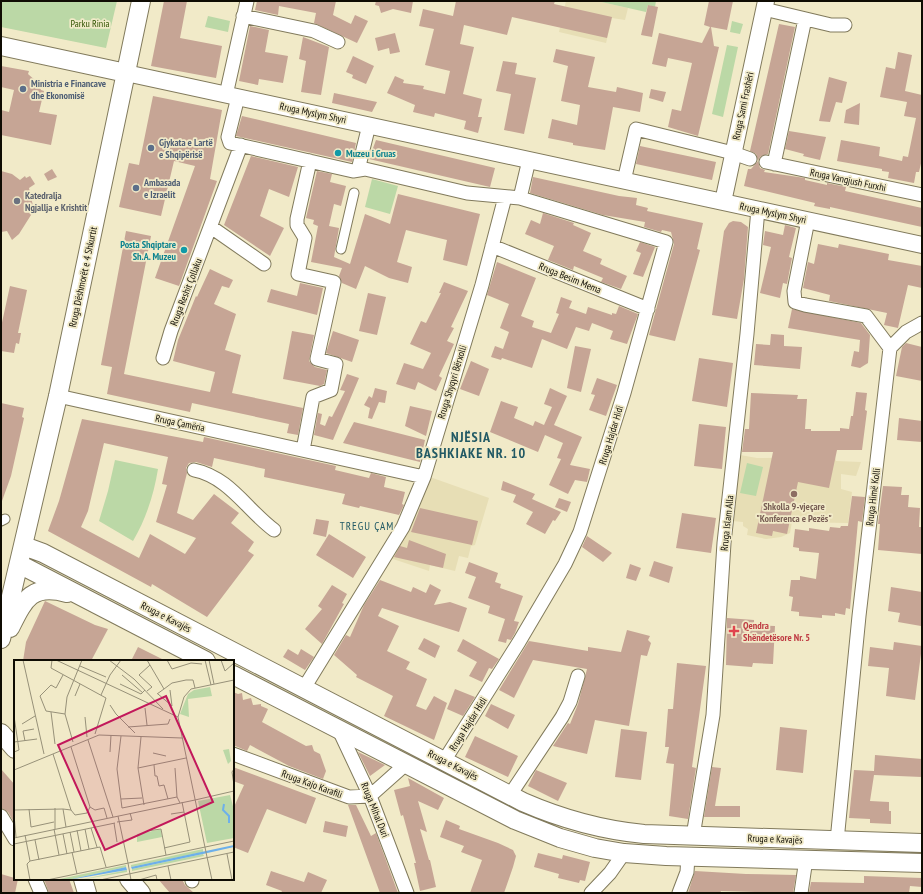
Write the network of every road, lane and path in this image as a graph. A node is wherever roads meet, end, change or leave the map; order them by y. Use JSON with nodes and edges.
{"nodes":[{"id":1,"x":141,"y":1,"type":"edge"},
{"id":2,"x":247,"y":1,"type":"edge"},
{"id":3,"x":765,"y":5,"type":"edge"},
{"id":4,"x":244,"y":16,"type":"junction"},
{"id":5,"x":805,"y":19,"type":"junction"},
{"id":6,"x":845,"y":25,"type":"dead end"},
{"id":7,"x":338,"y":42,"type":"dead end"},
{"id":8,"x":1,"y":46,"type":"edge"},
{"id":9,"x":126,"y":73,"type":"junction"},
{"id":10,"x":232,"y":96,"type":"junction"},
{"id":11,"x":369,"y":125,"type":"junction"},
{"id":12,"x":241,"y":145,"type":"junction"},
{"id":13,"x":733,"y":153,"type":"junction"},
{"id":14,"x":750,"y":159,"type":"dead end"},
{"id":15,"x":529,"y":160,"type":"junction"},
{"id":16,"x":310,"y":161,"type":"junction"},
{"id":17,"x":358,"y":170,"type":"junction"},
{"id":18,"x":624,"y":181,"type":"junction"},
{"id":19,"x":354,"y":193,"type":"dead end"},
{"id":20,"x":922,"y":195,"type":"edge"},
{"id":21,"x":505,"y":197,"type":"junction"},
{"id":22,"x":520,"y":198,"type":"junction"},
{"id":23,"x":723,"y":202,"type":"junction"},
{"id":24,"x":758,"y":209,"type":"junction"},
{"id":25,"x":808,"y":220,"type":"junction"},
{"id":26,"x":211,"y":227,"type":"junction"},
{"id":27,"x":922,"y":244,"type":"edge"},
{"id":28,"x":492,"y":246,"type":"junction"},
{"id":29,"x":341,"y":249,"type":"dead end"},
{"id":30,"x":264,"y":264,"type":"dead end"},
{"id":31,"x":648,"y":309,"type":"junction"},
{"id":32,"x":922,"y":323,"type":"edge"},
{"id":33,"x":890,"y":348,"type":"junction"},
{"id":34,"x":164,"y":358,"type":"dead end"},
{"id":35,"x":58,"y":396,"type":"junction"},
{"id":36,"x":303,"y":450,"type":"junction"},
{"id":37,"x":194,"y":470,"type":"dead end"},
{"id":38,"x":424,"y":477,"type":"junction"},
{"id":39,"x":274,"y":530,"type":"dead end"},
{"id":40,"x":21,"y":554,"type":"junction"},
{"id":41,"x":83,"y":597,"type":"junction"},
{"id":42,"x":1,"y":639,"type":"edge"},
{"id":43,"x":1,"y":645,"type":"edge"},
{"id":44,"x":204,"y":660,"type":"edge"},
{"id":45,"x":234,"y":676,"type":"edge"},
{"id":46,"x":578,"y":676,"type":"dead end"},
{"id":47,"x":304,"y":688,"type":"junction"},
{"id":48,"x":349,"y":711,"type":"junction"},
{"id":49,"x":339,"y":730,"type":"junction"},
{"id":50,"x":1,"y":732,"type":"edge"},
{"id":51,"x":1,"y":745,"type":"edge"},
{"id":52,"x":14,"y":748,"type":"edge"},
{"id":53,"x":14,"y":752,"type":"edge"},
{"id":54,"x":234,"y":754,"type":"edge"},
{"id":55,"x":444,"y":761,"type":"junction"},
{"id":56,"x":406,"y":764,"type":"junction"},
{"id":57,"x":510,"y":795,"type":"junction"},
{"id":58,"x":370,"y":796,"type":"junction"},
{"id":59,"x":1,"y":816,"type":"edge"},
{"id":60,"x":629,"y":833,"type":"junction"},
{"id":61,"x":694,"y":836,"type":"junction"},
{"id":62,"x":14,"y":837,"type":"edge"},
{"id":63,"x":837,"y":841,"type":"junction"},
{"id":64,"x":922,"y":843,"type":"edge"},
{"id":65,"x":624,"y":853,"type":"junction"},
{"id":66,"x":688,"y":856,"type":"junction"},
{"id":67,"x":806,"y":860,"type":"junction"},
{"id":68,"x":922,"y":863,"type":"edge"},
{"id":69,"x":35,"y":880,"type":"edge"},
{"id":70,"x":83,"y":880,"type":"edge"},
{"id":71,"x":130,"y":880,"type":"edge"},
{"id":72,"x":41,"y":893,"type":"edge"},
{"id":73,"x":87,"y":893,"type":"edge"},
{"id":74,"x":142,"y":893,"type":"edge"},
{"id":75,"x":407,"y":893,"type":"edge"},
{"id":76,"x":591,"y":893,"type":"edge"},
{"id":77,"x":679,"y":893,"type":"edge"},
{"id":78,"x":801,"y":893,"type":"edge"}],
"edges":[{"from":1,"to":9,"type":"main road","name":"Rruga Dëshmorët e 4 Shkurtit"},
{"from":2,"to":4,"type":"street"},
{"from":3,"to":5,"type":"street","name":"Rruga Sami Frashëri"},
{"from":3,"to":13,"type":"street","name":"Rruga Sami Frashëri"},
{"from":4,"to":7,"type":"street"},
{"from":4,"to":10,"type":"street"},
{"from":5,"to":6,"type":"street","name":"Rruga Sami Frashëri"},
{"from":5,"to":20,"type":"street","name":"Rruga Vangjush Furxhi"},
{"from":8,"to":9,"type":"main road","name":"Rruga Myslym Shyri"},
{"from":9,"to":10,"type":"street","name":"Rruga Myslym Shyri"},
{"from":9,"to":35,"type":"main road","name":"Rruga Dëshmorët e 4 Shkurtit"},
{"from":10,"to":11,"type":"street","name":"Rruga Myslym Shyri"},
{"from":10,"to":12,"type":"street"},
{"from":11,"to":15,"type":"street","name":"Rruga Myslym Shyri"},
{"from":11,"to":17,"type":"street"},
{"from":12,"to":16,"type":"street"},
{"from":12,"to":26,"type":"street","name":"Rruga Reshit Çollaku"},
{"from":13,"to":14,"type":"street"},
{"from":13,"to":18,"type":"street"},
{"from":13,"to":23,"type":"street","name":"Rruga Sami Frashëri"},
{"from":15,"to":18,"type":"street","name":"Rruga Myslym Shyri"},
{"from":15,"to":22,"type":"street"},
{"from":16,"to":17,"type":"street"},
{"from":16,"to":36,"type":"street"},
{"from":17,"to":21,"type":"street"},
{"from":18,"to":23,"type":"street","name":"Rruga Myslym Shyri"},
{"from":19,"to":29,"type":"street"},
{"from":21,"to":22,"type":"street","name":"Rruga Hajdar Hidi"},
{"from":21,"to":28,"type":"street","name":"Rruga Shyqyri Bërxolli"},
{"from":22,"to":31,"type":"street","name":"Rruga Hajdar Hidi"},
{"from":23,"to":24,"type":"street","name":"Rruga Myslym Shyri"},
{"from":24,"to":25,"type":"street","name":"Rruga Myslym Shyri"},
{"from":24,"to":61,"type":"street","name":"Rruga Islam Alla"},
{"from":25,"to":27,"type":"street","name":"Rruga Myslym Shyri"},
{"from":25,"to":33,"type":"street"},
{"from":26,"to":30,"type":"street"},
{"from":26,"to":34,"type":"street","name":"Rruga Reshit Çollaku"},
{"from":28,"to":31,"type":"street","name":"Rruga Besim Mema"},
{"from":28,"to":38,"type":"street","name":"Rruga Shyqyri Bërxolli"},
{"from":31,"to":55,"type":"street","name":"Rruga Hajdar Hidi"},
{"from":32,"to":33,"type":"street"},
{"from":33,"to":63,"type":"street","name":"Rruga Himë Kolli"},
{"from":35,"to":36,"type":"street","name":"Rruga Çamëria"},
{"from":35,"to":40,"type":"main road","name":"Rruga Dëshmorët e 4 Shkurtit"},
{"from":36,"to":38,"type":"street","name":"Rruga Çamëria"},
{"from":37,"to":39,"type":"street"},
{"from":38,"to":47,"type":"street","name":"Rruga Shyqyri Bërxolli"},
{"from":40,"to":41,"type":"main road","name":"Rruga e Kavajës"},
{"from":40,"to":42,"type":"main road","name":"Rruga Dëshmorët e 4 Shkurtit"},
{"from":40,"to":47,"type":"main road","name":"Rruga e Kavajës"},
{"from":41,"to":43,"type":"main road"},
{"from":41,"to":44,"type":"main road","name":"Rruga e Kavajës"},
{"from":45,"to":49,"type":"main road","name":"Rruga e Kavajës"},
{"from":46,"to":57,"type":"street"},
{"from":47,"to":48,"type":"main road","name":"Rruga e Kavajës"},
{"from":48,"to":49,"type":"main road"},
{"from":48,"to":55,"type":"main road","name":"Rruga e Kavajës"},
{"from":49,"to":56,"type":"main road","name":"Rruga e Kavajës"},
{"from":49,"to":58,"type":"street","name":"Rruga Mihal Duri"},
{"from":50,"to":52,"type":"main road"},
{"from":51,"to":53,"type":"main road"},
{"from":54,"to":58,"type":"street","name":"Rruga Kajo Karafili"},
{"from":55,"to":57,"type":"main road","name":"Rruga e Kavajës"},
{"from":56,"to":58,"type":"street"},
{"from":56,"to":65,"type":"main road","name":"Rruga e Kavajës"},
{"from":57,"to":60,"type":"main road","name":"Rruga e Kavajës"},
{"from":58,"to":75,"type":"street","name":"Rruga Mihal Duri"},
{"from":59,"to":62,"type":"street"},
{"from":60,"to":61,"type":"main road","name":"Rruga e Kavajës"},
{"from":60,"to":65,"type":"main road"},
{"from":61,"to":63,"type":"main road","name":"Rruga e Kavajës"},
{"from":63,"to":64,"type":"main road","name":"Rruga e Kavajës"},
{"from":65,"to":66,"type":"main road","name":"Rruga e Kavajës"},
{"from":65,"to":76,"type":"street"},
{"from":66,"to":67,"type":"main road","name":"Rruga e Kavajës"},
{"from":66,"to":77,"type":"street"},
{"from":67,"to":68,"type":"main road","name":"Rruga e Kavajës"},
{"from":67,"to":78,"type":"street"},
{"from":69,"to":72,"type":"street"},
{"from":70,"to":73,"type":"main road"},
{"from":71,"to":74,"type":"main road"}]}
